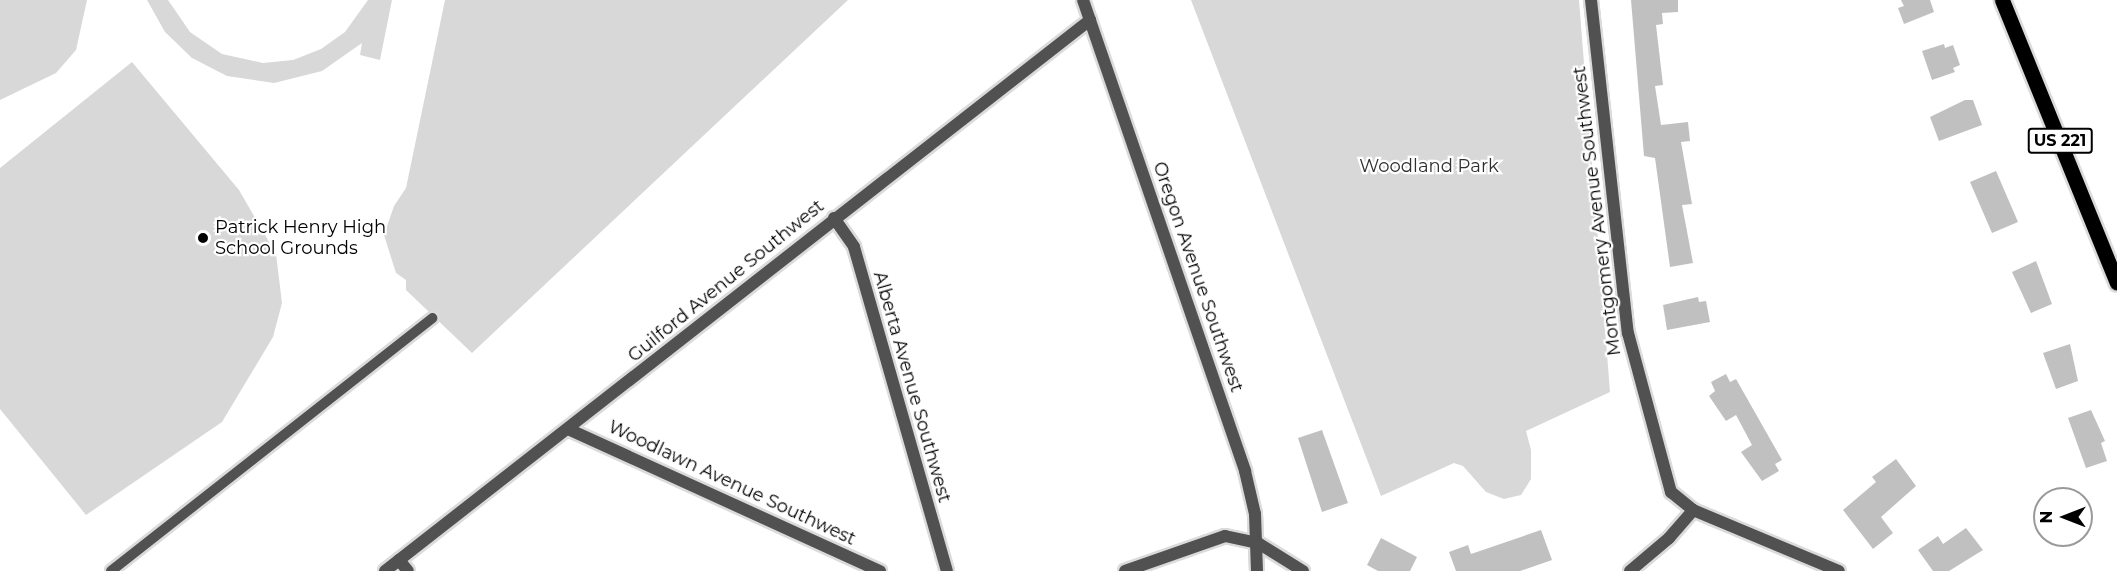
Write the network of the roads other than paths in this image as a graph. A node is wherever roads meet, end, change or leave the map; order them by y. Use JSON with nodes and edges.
{"nodes":[{"id":1,"x":1083,"y":0,"type":"edge"},
{"id":2,"x":1591,"y":0,"type":"edge"},
{"id":3,"x":2002,"y":0,"type":"edge"},
{"id":4,"x":1090,"y":20,"type":"junction"},
{"id":5,"x":834,"y":218,"type":"junction"},
{"id":6,"x":2117,"y":283,"type":"edge"},
{"id":7,"x":432,"y":318,"type":"dead end"},
{"id":8,"x":568,"y":429,"type":"junction"},
{"id":9,"x":1693,"y":510,"type":"junction"},
{"id":10,"x":1258,"y":543,"type":"junction"},
{"id":11,"x":399,"y":560,"type":"junction"},
{"id":12,"x":1639,"y":569,"type":"edge"},
{"id":13,"x":111,"y":571,"type":"edge"},
{"id":14,"x":385,"y":571,"type":"edge"},
{"id":15,"x":408,"y":571,"type":"edge"},
{"id":16,"x":880,"y":571,"type":"edge"},
{"id":17,"x":947,"y":571,"type":"edge"},
{"id":18,"x":1125,"y":571,"type":"edge"},
{"id":19,"x":1257,"y":571,"type":"edge"},
{"id":20,"x":1303,"y":571,"type":"edge"},
{"id":21,"x":1839,"y":571,"type":"edge"}],
"edges":[{"from":1,"to":4,"type":"street","name":"Oregon Avenue Southwest"},
{"from":2,"to":9,"type":"street","name":"Montgomery Avenue Southwest"},
{"from":3,"to":6,"type":"main road","number":"US 221"},
{"from":4,"to":5,"type":"street","name":"Guilford Avenue Southwest"},
{"from":4,"to":10,"type":"street","name":"Oregon Avenue Southwest"},
{"from":5,"to":8,"type":"street","name":"Guilford Avenue Southwest"},
{"from":5,"to":17,"type":"street","name":"Alberta Avenue Southwest"},
{"from":7,"to":13,"type":"lane"},
{"from":8,"to":11,"type":"street","name":"Guilford Avenue Southwest"},
{"from":8,"to":16,"type":"street","name":"Woodlawn Avenue Southwest"},
{"from":9,"to":12,"type":"street"},
{"from":9,"to":21,"type":"street"},
{"from":10,"to":18,"type":"street"},
{"from":10,"to":19,"type":"street","name":"Oregon Avenue Southwest"},
{"from":10,"to":20,"type":"street"},
{"from":11,"to":14,"type":"street","name":"Guilford Avenue Southwest"},
{"from":11,"to":15,"type":"street"}]}
